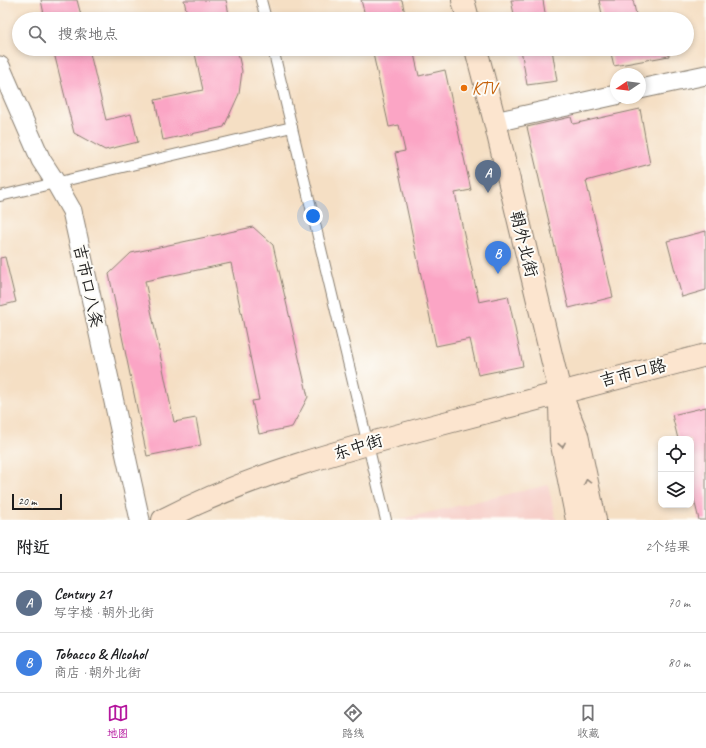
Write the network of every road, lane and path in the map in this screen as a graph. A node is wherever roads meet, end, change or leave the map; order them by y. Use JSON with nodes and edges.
{"nodes":[{"id":1,"x":262,"y":0,"type":"edge"},
{"id":2,"x":463,"y":0,"type":"edge"},
{"id":3,"x":265,"y":12,"type":"edge"},
{"id":4,"x":466,"y":12,"type":"edge"},
{"id":5,"x":275,"y":56,"type":"edge"},
{"id":6,"x":478,"y":56,"type":"edge"},
{"id":7,"x":0,"y":66,"type":"edge"},
{"id":8,"x":706,"y":74,"type":"edge"},
{"id":9,"x":646,"y":88,"type":"edge"},
{"id":10,"x":610,"y":96,"type":"edge"},
{"id":11,"x":495,"y":122,"type":"junction"},
{"id":12,"x":292,"y":127,"type":"junction"},
{"id":13,"x":56,"y":183,"type":"junction"},
{"id":14,"x":0,"y":196,"type":"edge"},
{"id":15,"x":706,"y":355,"type":"edge"},
{"id":16,"x":560,"y":392,"type":"junction"},
{"id":17,"x":367,"y":444,"type":"junction"},
{"id":18,"x":140,"y":520,"type":"edge"},
{"id":19,"x":163,"y":520,"type":"edge"},
{"id":20,"x":386,"y":520,"type":"edge"},
{"id":21,"x":577,"y":520,"type":"edge"},
{"id":22,"x":595,"y":520,"type":"edge"}],
"edges":[{"from":1,"to":3,"type":"lane"},
{"from":2,"to":4,"type":"street"},
{"from":5,"to":12,"type":"lane"},
{"from":6,"to":11,"type":"street","name":"朝外北街"},
{"from":7,"to":13,"type":"street","name":"吉市口八条"},
{"from":8,"to":9,"type":"street"},
{"from":10,"to":11,"type":"street"},
{"from":11,"to":16,"type":"street","name":"朝外北街"},
{"from":12,"to":13,"type":"lane"},
{"from":12,"to":17,"type":"lane"},
{"from":13,"to":14,"type":"lane"},
{"from":13,"to":18,"type":"street","name":"吉市口八条"},
{"from":15,"to":16,"type":"street","name":"吉市口路"},
{"from":16,"to":17,"type":"street","name":"东中街"},
{"from":16,"to":21,"type":"street","name":"朝外北街","one_way":true},
{"from":22,"to":16,"type":"street","name":"朝外北街","one_way":true},
{"from":17,"to":19,"type":"street","name":"东中街"},
{"from":17,"to":20,"type":"lane"}]}
